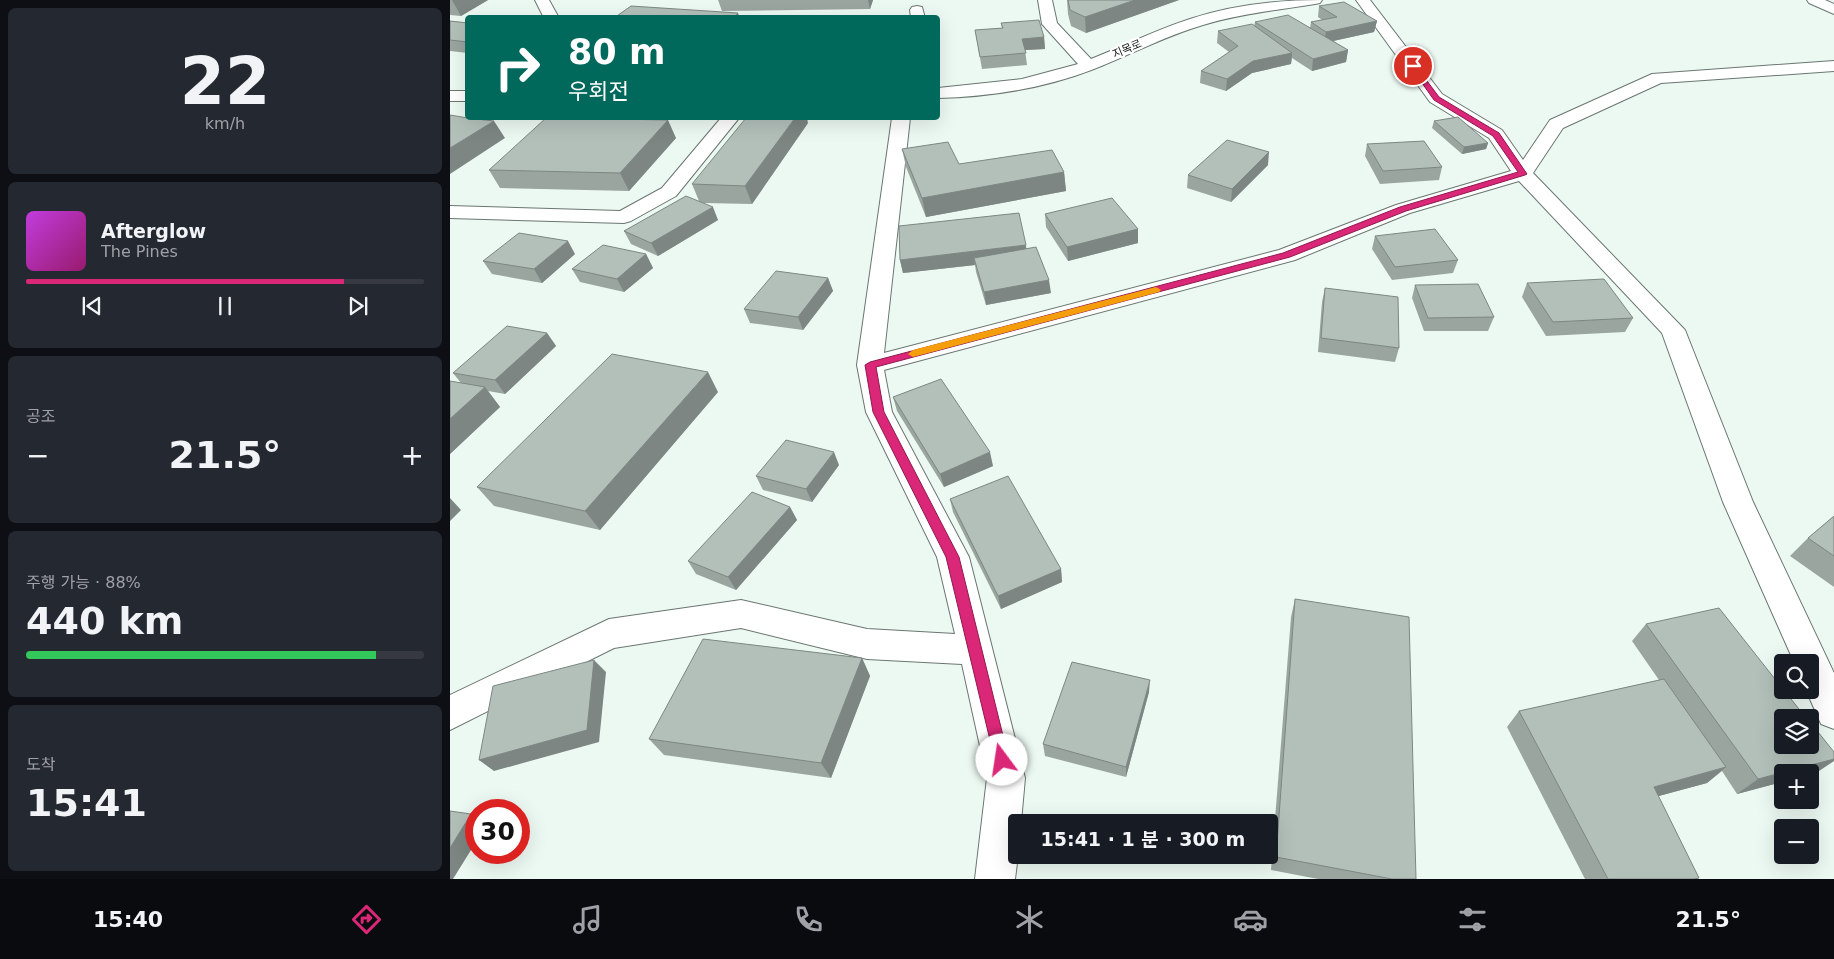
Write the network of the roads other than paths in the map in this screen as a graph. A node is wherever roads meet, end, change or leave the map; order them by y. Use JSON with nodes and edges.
{"nodes":[{"id":1,"x":542,"y":0,"type":"edge"},
{"id":2,"x":1045,"y":0,"type":"edge"},
{"id":3,"x":1316,"y":0,"type":"edge"},
{"id":4,"x":1363,"y":0,"type":"edge"},
{"id":5,"x":1814,"y":0,"type":"edge"},
{"id":6,"x":1834,"y":10,"type":"edge"},
{"id":7,"x":550,"y":15,"type":"edge"},
{"id":8,"x":1088,"y":65,"type":"junction"},
{"id":9,"x":1834,"y":66,"type":"edge"},
{"id":10,"x":940,"y":93,"type":"edge"},
{"id":11,"x":450,"y":96,"type":"edge"},
{"id":12,"x":465,"y":96,"type":"edge"},
{"id":13,"x":728,"y":120,"type":"edge"},
{"id":14,"x":901,"y":120,"type":"edge"},
{"id":15,"x":1523,"y":174,"type":"junction"},
{"id":16,"x":450,"y":212,"type":"edge"},
{"id":17,"x":870,"y":365,"type":"junction"},
{"id":18,"x":975,"y":650,"type":"junction"},
{"id":19,"x":1834,"y":712,"type":"edge"},
{"id":20,"x":450,"y":714,"type":"edge"},
{"id":21,"x":995,"y":879,"type":"edge"}],
"edges":[{"from":1,"to":7,"type":"street"},
{"from":2,"to":8,"type":"street"},
{"from":3,"to":8,"type":"street","name":"지목로"},
{"from":4,"to":15,"type":"street"},
{"from":5,"to":6,"type":"street"},
{"from":8,"to":10,"type":"street","name":"지목로"},
{"from":9,"to":15,"type":"street"},
{"from":11,"to":12,"type":"street"},
{"from":13,"to":16,"type":"street"},
{"from":14,"to":17,"type":"street"},
{"from":15,"to":17,"type":"street"},
{"from":15,"to":19,"type":"street"},
{"from":17,"to":18,"type":"street"},
{"from":18,"to":20,"type":"street"},
{"from":18,"to":21,"type":"street"}]}
